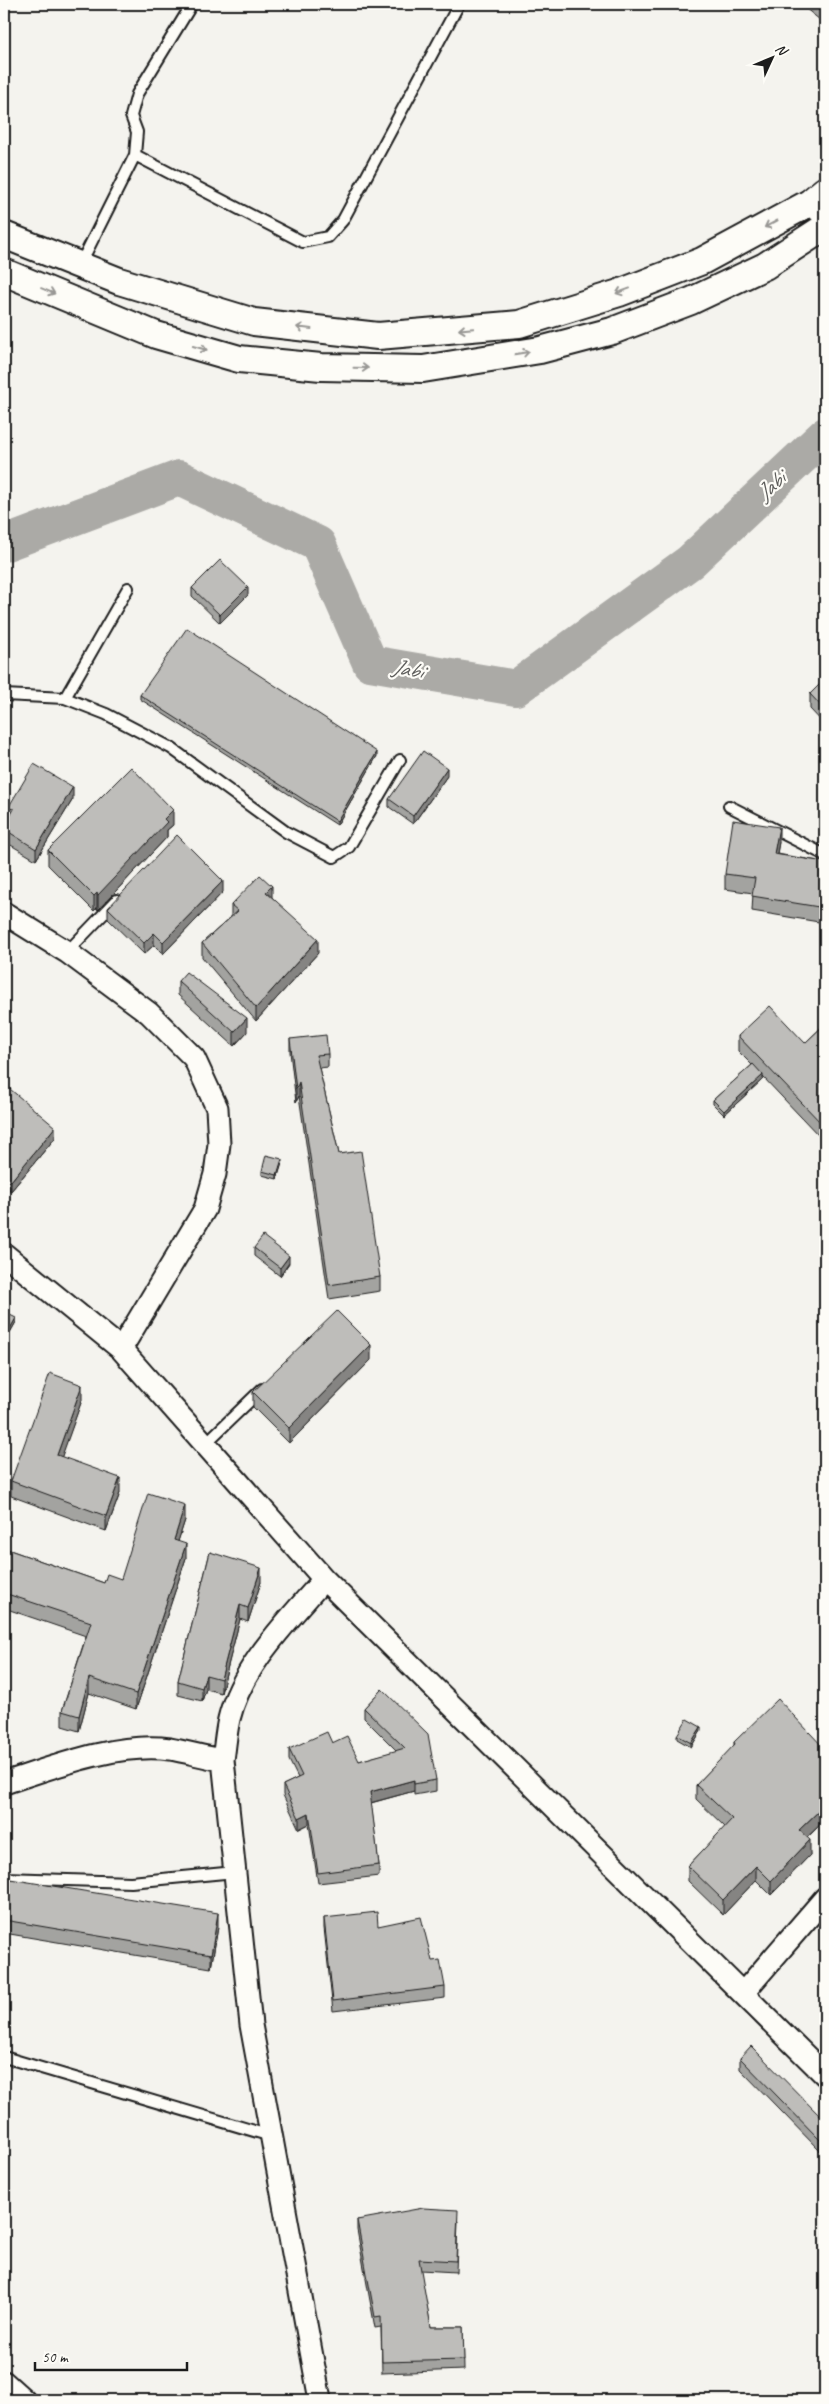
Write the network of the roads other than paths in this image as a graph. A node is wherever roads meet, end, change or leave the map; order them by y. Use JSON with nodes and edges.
{"nodes":[{"id":1,"x":192,"y":4,"type":"edge"},
{"id":2,"x":459,"y":4,"type":"edge"},
{"id":3,"x":135,"y":155,"type":"junction"},
{"id":4,"x":821,"y":201,"type":"edge"},
{"id":5,"x":825,"y":227,"type":"edge"},
{"id":6,"x":4,"y":235,"type":"edge"},
{"id":7,"x":80,"y":266,"type":"junction"},
{"id":8,"x":4,"y":272,"type":"edge"},
{"id":9,"x":128,"y":588,"type":"dead end"},
{"id":10,"x":4,"y":695,"type":"edge"},
{"id":11,"x":65,"y":698,"type":"junction"},
{"id":12,"x":400,"y":760,"type":"dead end"},
{"id":13,"x":729,"y":806,"type":"dead end"},
{"id":14,"x":825,"y":855,"type":"edge"},
{"id":15,"x":126,"y":890,"type":"edge"},
{"id":16,"x":4,"y":913,"type":"edge"},
{"id":17,"x":67,"y":952,"type":"junction"},
{"id":18,"x":4,"y":1254,"type":"edge"},
{"id":19,"x":121,"y":1349,"type":"junction"},
{"id":20,"x":273,"y":1378,"type":"edge"},
{"id":21,"x":204,"y":1445,"type":"junction"},
{"id":22,"x":324,"y":1579,"type":"junction"},
{"id":23,"x":223,"y":1760,"type":"junction"},
{"id":24,"x":4,"y":1783,"type":"edge"},
{"id":25,"x":235,"y":1872,"type":"junction"},
{"id":26,"x":4,"y":1878,"type":"edge"},
{"id":27,"x":825,"y":1898,"type":"edge"},
{"id":28,"x":743,"y":1993,"type":"junction"},
{"id":29,"x":4,"y":2057,"type":"edge"},
{"id":30,"x":825,"y":2075,"type":"edge"},
{"id":31,"x":271,"y":2136,"type":"junction"},
{"id":32,"x":4,"y":2382,"type":"edge"},
{"id":33,"x":24,"y":2400,"type":"edge"},
{"id":34,"x":320,"y":2400,"type":"edge"}],
"edges":[{"from":1,"to":3,"type":"lane"},
{"from":2,"to":3,"type":"lane"},
{"from":3,"to":7,"type":"lane"},
{"from":4,"to":7,"type":"street","one_way":true},
{"from":8,"to":5,"type":"street","one_way":true},
{"from":6,"to":7,"type":"street"},
{"from":9,"to":11,"type":"lane"},
{"from":10,"to":11,"type":"lane"},
{"from":11,"to":12,"type":"lane"},
{"from":13,"to":14,"type":"lane"},
{"from":15,"to":17,"type":"lane"},
{"from":16,"to":17,"type":"street"},
{"from":17,"to":19,"type":"street"},
{"from":18,"to":19,"type":"street"},
{"from":19,"to":21,"type":"street"},
{"from":20,"to":21,"type":"lane"},
{"from":21,"to":22,"type":"street"},
{"from":22,"to":23,"type":"street"},
{"from":22,"to":28,"type":"street"},
{"from":23,"to":24,"type":"street"},
{"from":23,"to":25,"type":"street"},
{"from":25,"to":26,"type":"lane"},
{"from":25,"to":31,"type":"street"},
{"from":27,"to":28,"type":"street"},
{"from":28,"to":30,"type":"street"},
{"from":29,"to":31,"type":"lane"},
{"from":31,"to":34,"type":"street"},
{"from":32,"to":33,"type":"street"}]}
